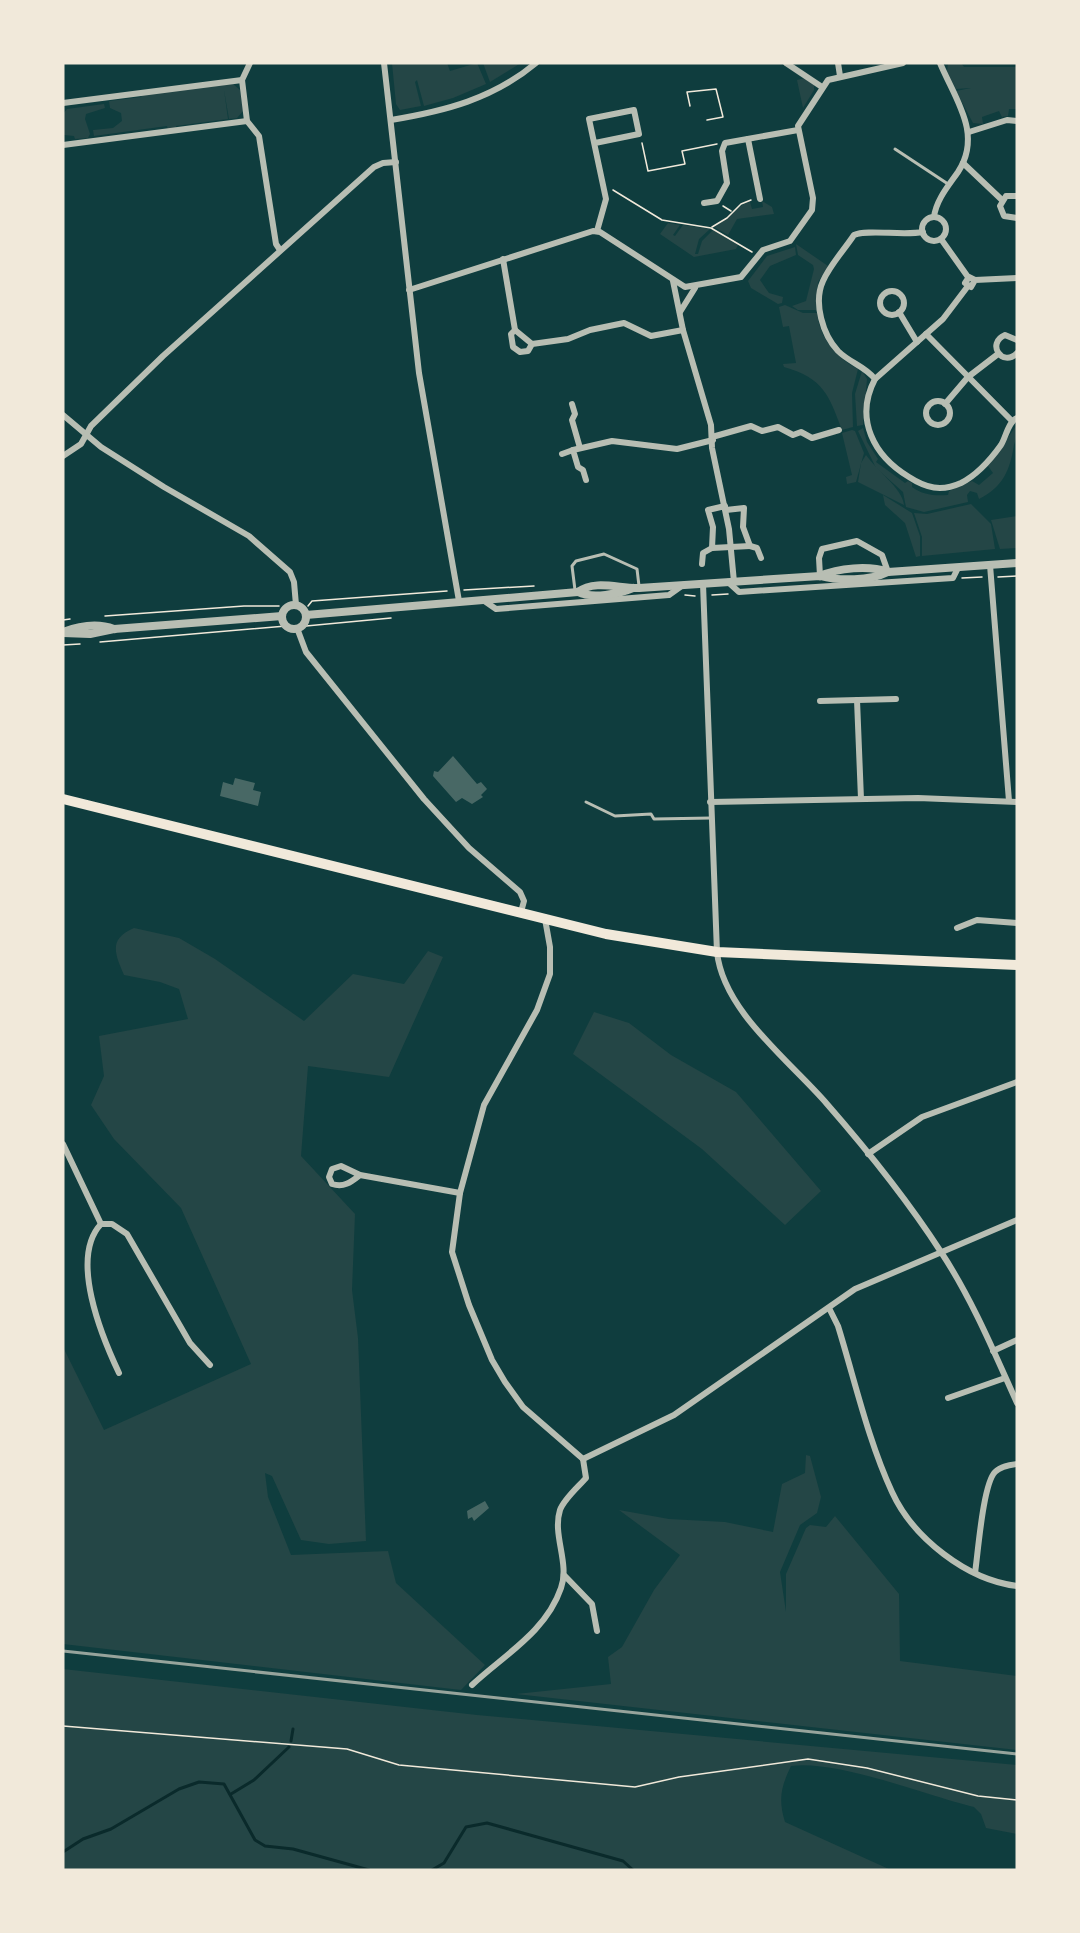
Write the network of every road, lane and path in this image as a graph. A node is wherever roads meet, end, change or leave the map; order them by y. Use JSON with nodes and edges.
{"nodes":[{"id":1,"x":250,"y":63,"type":"edge"},
{"id":2,"x":384,"y":63,"type":"edge"},
{"id":3,"x":536,"y":63,"type":"edge"},
{"id":4,"x":786,"y":63,"type":"edge"},
{"id":5,"x":838,"y":63,"type":"edge"},
{"id":6,"x":876,"y":63,"type":"edge"},
{"id":7,"x":903,"y":63,"type":"edge"},
{"id":8,"x":940,"y":63,"type":"edge"},
{"id":9,"x":883,"y":68,"type":"junction"},
{"id":10,"x":840,"y":76,"type":"junction"},
{"id":11,"x":242,"y":80,"type":"junction"},
{"id":12,"x":822,"y":87,"type":"junction"},
{"id":13,"x":63,"y":103,"type":"edge"},
{"id":14,"x":690,"y":106,"type":"dead end"},
{"id":15,"x":391,"y":120,"type":"junction"},
{"id":16,"x":707,"y":120,"type":"dead end"},
{"id":17,"x":247,"y":121,"type":"junction"},
{"id":18,"x":1017,"y":121,"type":"edge"},
{"id":19,"x":798,"y":130,"type":"junction"},
{"id":20,"x":969,"y":132,"type":"junction"},
{"id":21,"x":639,"y":134,"type":"junction"},
{"id":22,"x":748,"y":139,"type":"junction"},
{"id":23,"x":595,"y":143,"type":"junction"},
{"id":24,"x":725,"y":143,"type":"junction"},
{"id":25,"x":63,"y":145,"type":"edge"},
{"id":26,"x":895,"y":149,"type":"dead end"},
{"id":27,"x":396,"y":162,"type":"junction"},
{"id":28,"x":963,"y":163,"type":"junction"},
{"id":29,"x":949,"y":185,"type":"junction"},
{"id":30,"x":604,"y":191,"type":"junction"},
{"id":31,"x":1017,"y":196,"type":"edge"},
{"id":32,"x":760,"y":199,"type":"joint"},
{"id":33,"x":1002,"y":200,"type":"junction"},
{"id":34,"x":717,"y":201,"type":"junction"},
{"id":35,"x":704,"y":203,"type":"dead end"},
{"id":36,"x":732,"y":212,"type":"junction"},
{"id":37,"x":934,"y":217,"type":"junction"},
{"id":38,"x":1017,"y":218,"type":"edge"},
{"id":39,"x":711,"y":228,"type":"junction"},
{"id":40,"x":597,"y":231,"type":"junction"},
{"id":41,"x":922,"y":232,"type":"junction"},
{"id":42,"x":941,"y":239,"type":"junction"},
{"id":43,"x":280,"y":250,"type":"junction"},
{"id":44,"x":758,"y":255,"type":"junction"},
{"id":45,"x":504,"y":259,"type":"junction"},
{"id":46,"x":972,"y":278,"type":"junction"},
{"id":47,"x":1017,"y":278,"type":"edge"},
{"id":48,"x":673,"y":279,"type":"junction"},
{"id":49,"x":697,"y":286,"type":"junction"},
{"id":50,"x":410,"y":290,"type":"junction"},
{"id":51,"x":899,"y":312,"type":"junction"},
{"id":52,"x":680,"y":313,"type":"junction"},
{"id":53,"x":515,"y":330,"type":"junction"},
{"id":54,"x":683,"y":330,"type":"junction"},
{"id":55,"x":926,"y":334,"type":"junction"},
{"id":56,"x":1017,"y":340,"type":"edge"},
{"id":57,"x":917,"y":342,"type":"junction"},
{"id":58,"x":532,"y":344,"type":"junction"},
{"id":59,"x":1017,"y":353,"type":"edge"},
{"id":60,"x":998,"y":354,"type":"junction"},
{"id":61,"x":968,"y":377,"type":"junction"},
{"id":62,"x":875,"y":379,"type":"junction"},
{"id":63,"x":572,"y":404,"type":"dead end"},
{"id":64,"x":945,"y":404,"type":"junction"},
{"id":65,"x":63,"y":415,"type":"edge"},
{"id":66,"x":1015,"y":419,"type":"edge"},
{"id":67,"x":839,"y":430,"type":"dead end"},
{"id":68,"x":85,"y":433,"type":"junction"},
{"id":69,"x":712,"y":438,"type":"junction"},
{"id":70,"x":577,"y":449,"type":"junction"},
{"id":71,"x":562,"y":453,"type":"dead end"},
{"id":72,"x":63,"y":456,"type":"edge"},
{"id":73,"x":586,"y":480,"type":"dead end"},
{"id":74,"x":725,"y":508,"type":"junction"},
{"id":75,"x":750,"y":546,"type":"junction"},
{"id":76,"x":732,"y":547,"type":"junction"},
{"id":77,"x":712,"y":548,"type":"junction"},
{"id":78,"x":761,"y":558,"type":"dead end"},
{"id":79,"x":1017,"y":563,"type":"edge"},
{"id":80,"x":702,"y":564,"type":"dead end"},
{"id":81,"x":990,"y":565,"type":"junction"},
{"id":82,"x":958,"y":568,"type":"junction"},
{"id":83,"x":888,"y":572,"type":"junction"},
{"id":84,"x":820,"y":576,"type":"junction"},
{"id":85,"x":731,"y":582,"type":"junction"},
{"id":86,"x":703,"y":584,"type":"junction"},
{"id":87,"x":683,"y":585,"type":"junction"},
{"id":88,"x":636,"y":588,"type":"junction"},
{"id":89,"x":577,"y":592,"type":"junction"},
{"id":90,"x":480,"y":598,"type":"junction"},
{"id":91,"x":459,"y":601,"type":"junction"},
{"id":92,"x":296,"y":605,"type":"junction"},
{"id":93,"x":283,"y":612,"type":"junction"},
{"id":94,"x":306,"y":615,"type":"junction"},
{"id":95,"x":105,"y":616,"type":"dead end"},
{"id":96,"x":73,"y":619,"type":"dead end"},
{"id":97,"x":63,"y":620,"type":"edge"},
{"id":98,"x":286,"y":626,"type":"junction"},
{"id":99,"x":297,"y":628,"type":"junction"},
{"id":100,"x":63,"y":633,"type":"edge"},
{"id":101,"x":97,"y":642,"type":"dead end"},
{"id":102,"x":86,"y":643,"type":"dead end"},
{"id":103,"x":63,"y":645,"type":"edge"},
{"id":104,"x":896,"y":699,"type":"dead end"},
{"id":105,"x":857,"y":700,"type":"junction"},
{"id":106,"x":820,"y":701,"type":"dead end"},
{"id":107,"x":63,"y":799,"type":"edge"},
{"id":108,"x":861,"y":799,"type":"junction"},
{"id":109,"x":1009,"y":801,"type":"junction"},
{"id":110,"x":586,"y":802,"type":"dead end"},
{"id":111,"x":710,"y":802,"type":"junction"},
{"id":112,"x":1017,"y":802,"type":"edge"},
{"id":113,"x":711,"y":818,"type":"junction"},
{"id":114,"x":521,"y":912,"type":"junction"},
{"id":115,"x":545,"y":919,"type":"junction"},
{"id":116,"x":1017,"y":923,"type":"edge"},
{"id":117,"x":957,"y":928,"type":"dead end"},
{"id":118,"x":717,"y":952,"type":"junction"},
{"id":119,"x":1017,"y":965,"type":"edge"},
{"id":120,"x":1017,"y":1082,"type":"edge"},
{"id":121,"x":63,"y":1144,"type":"edge"},
{"id":122,"x":868,"y":1154,"type":"junction"},
{"id":123,"x":360,"y":1175,"type":"junction"},
{"id":124,"x":460,"y":1193,"type":"junction"},
{"id":125,"x":1017,"y":1221,"type":"edge"},
{"id":126,"x":101,"y":1224,"type":"junction"},
{"id":127,"x":941,"y":1251,"type":"junction"},
{"id":128,"x":829,"y":1308,"type":"junction"},
{"id":129,"x":1017,"y":1340,"type":"edge"},
{"id":130,"x":993,"y":1351,"type":"junction"},
{"id":131,"x":210,"y":1365,"type":"dead end"},
{"id":132,"x":119,"y":1373,"type":"dead end"},
{"id":133,"x":1005,"y":1378,"type":"junction"},
{"id":134,"x":948,"y":1398,"type":"dead end"},
{"id":135,"x":1017,"y":1403,"type":"edge"},
{"id":136,"x":583,"y":1459,"type":"junction"},
{"id":137,"x":1017,"y":1464,"type":"edge"},
{"id":138,"x":975,"y":1573,"type":"junction"},
{"id":139,"x":564,"y":1575,"type":"junction"},
{"id":140,"x":1017,"y":1586,"type":"edge"},
{"id":141,"x":597,"y":1631,"type":"dead end"},
{"id":142,"x":472,"y":1685,"type":"dead end"},
{"id":143,"x":63,"y":1726,"type":"edge"},
{"id":144,"x":1017,"y":1800,"type":"edge"}],
"edges":[{"from":1,"to":11,"type":"street"},
{"from":2,"to":15,"type":"street"},
{"from":3,"to":15,"type":"street"},
{"from":4,"to":12,"type":"street"},
{"from":5,"to":10,"type":"street"},
{"from":6,"to":9,"type":"street"},
{"from":7,"to":9,"type":"street"},
{"from":8,"to":20,"type":"street"},
{"from":9,"to":10,"type":"street"},
{"from":10,"to":12,"type":"street"},
{"from":11,"to":13,"type":"street"},
{"from":11,"to":17,"type":"street"},
{"from":12,"to":19,"type":"street"},
{"from":14,"to":16,"type":"path"},
{"from":15,"to":27,"type":"street"},
{"from":17,"to":25,"type":"street"},
{"from":17,"to":43,"type":"street"},
{"from":18,"to":20,"type":"street"},
{"from":19,"to":22,"type":"street"},
{"from":19,"to":44,"type":"street"},
{"from":20,"to":28,"type":"street"},
{"from":21,"to":23,"type":"street"},
{"from":21,"to":23,"type":"street"},
{"from":21,"to":24,"type":"path"},
{"from":22,"to":24,"type":"street"},
{"from":22,"to":32,"type":"street"},
{"from":23,"to":30,"type":"street"},
{"from":24,"to":34,"type":"street"},
{"from":26,"to":29,"type":"lane"},
{"from":27,"to":43,"type":"street"},
{"from":27,"to":50,"type":"street"},
{"from":28,"to":29,"type":"street"},
{"from":28,"to":33,"type":"street"},
{"from":29,"to":37,"type":"street"},
{"from":30,"to":39,"type":"path"},
{"from":30,"to":40,"type":"street"},
{"from":31,"to":33,"type":"street"},
{"from":32,"to":36,"type":"path"},
{"from":33,"to":38,"type":"street"},
{"from":34,"to":35,"type":"street"},
{"from":34,"to":36,"type":"path"},
{"from":36,"to":39,"type":"path"},
{"from":37,"to":41,"type":"street"},
{"from":37,"to":42,"type":"street"},
{"from":39,"to":44,"type":"path"},
{"from":40,"to":45,"type":"street"},
{"from":40,"to":48,"type":"street"},
{"from":41,"to":42,"type":"street"},
{"from":41,"to":62,"type":"street"},
{"from":42,"to":46,"type":"street"},
{"from":43,"to":68,"type":"street"},
{"from":44,"to":49,"type":"street"},
{"from":45,"to":50,"type":"street"},
{"from":45,"to":53,"type":"street"},
{"from":46,"to":47,"type":"street"},
{"from":46,"to":55,"type":"street"},
{"from":48,"to":49,"type":"street"},
{"from":48,"to":52,"type":"street"},
{"from":49,"to":52,"type":"street"},
{"from":50,"to":91,"type":"street"},
{"from":51,"to":51,"type":"street"},
{"from":51,"to":57,"type":"street"},
{"from":52,"to":54,"type":"street"},
{"from":53,"to":58,"type":"street"},
{"from":53,"to":58,"type":"street"},
{"from":54,"to":58,"type":"street"},
{"from":54,"to":69,"type":"street"},
{"from":55,"to":57,"type":"street"},
{"from":55,"to":61,"type":"street"},
{"from":56,"to":60,"type":"street"},
{"from":57,"to":62,"type":"street"},
{"from":59,"to":60,"type":"street"},
{"from":60,"to":61,"type":"street"},
{"from":61,"to":64,"type":"street"},
{"from":61,"to":66,"type":"street"},
{"from":62,"to":66,"type":"street"},
{"from":63,"to":70,"type":"street"},
{"from":64,"to":64,"type":"street"},
{"from":65,"to":68,"type":"street"},
{"from":67,"to":69,"type":"street"},
{"from":68,"to":72,"type":"street"},
{"from":68,"to":92,"type":"street"},
{"from":69,"to":70,"type":"street"},
{"from":69,"to":74,"type":"street"},
{"from":70,"to":71,"type":"street"},
{"from":70,"to":73,"type":"street"},
{"from":74,"to":75,"type":"street"},
{"from":74,"to":76,"type":"street"},
{"from":74,"to":77,"type":"street"},
{"from":75,"to":76,"type":"street"},
{"from":75,"to":78,"type":"street"},
{"from":76,"to":77,"type":"street"},
{"from":76,"to":85,"type":"street"},
{"from":77,"to":80,"type":"street"},
{"from":79,"to":81,"type":"street"},
{"from":81,"to":82,"type":"street"},
{"from":81,"to":109,"type":"street"},
{"from":82,"to":83,"type":"street"},
{"from":82,"to":85,"type":"street"},
{"from":83,"to":84,"type":"street"},
{"from":83,"to":84,"type":"street"},
{"from":84,"to":85,"type":"street"},
{"from":85,"to":86,"type":"street"},
{"from":86,"to":87,"type":"street"},
{"from":86,"to":111,"type":"street"},
{"from":87,"to":88,"type":"street"},
{"from":87,"to":90,"type":"street"},
{"from":88,"to":89,"type":"street"},
{"from":88,"to":89,"type":"lane"},
{"from":89,"to":90,"type":"street"},
{"from":90,"to":91,"type":"street"},
{"from":91,"to":94,"type":"street"},
{"from":92,"to":93,"type":"street"},
{"from":92,"to":94,"type":"street"},
{"from":93,"to":95,"type":"path"},
{"from":93,"to":98,"type":"street"},
{"from":93,"to":100,"type":"street"},
{"from":94,"to":99,"type":"street"},
{"from":96,"to":97,"type":"path"},
{"from":98,"to":99,"type":"street"},
{"from":98,"to":101,"type":"path"},
{"from":99,"to":114,"type":"street"},
{"from":102,"to":103,"type":"path"},
{"from":104,"to":105,"type":"street"},
{"from":105,"to":106,"type":"street"},
{"from":105,"to":108,"type":"street"},
{"from":107,"to":114,"type":"main road"},
{"from":108,"to":109,"type":"street"},
{"from":108,"to":111,"type":"street"},
{"from":109,"to":112,"type":"street"},
{"from":110,"to":113,"type":"lane"},
{"from":111,"to":113,"type":"street"},
{"from":113,"to":118,"type":"street"},
{"from":114,"to":115,"type":"main road"},
{"from":115,"to":118,"type":"main road"},
{"from":115,"to":124,"type":"street"},
{"from":116,"to":117,"type":"street"},
{"from":118,"to":119,"type":"main road"},
{"from":118,"to":122,"type":"street"},
{"from":120,"to":122,"type":"street"},
{"from":121,"to":126,"type":"street"},
{"from":122,"to":127,"type":"street"},
{"from":123,"to":123,"type":"street"},
{"from":123,"to":124,"type":"street"},
{"from":124,"to":136,"type":"street"},
{"from":125,"to":127,"type":"street"},
{"from":126,"to":131,"type":"street"},
{"from":126,"to":132,"type":"street"},
{"from":127,"to":128,"type":"street"},
{"from":127,"to":130,"type":"street"},
{"from":128,"to":136,"type":"street"},
{"from":128,"to":138,"type":"street"},
{"from":129,"to":130,"type":"street"},
{"from":130,"to":133,"type":"street"},
{"from":133,"to":134,"type":"street"},
{"from":133,"to":135,"type":"street"},
{"from":136,"to":139,"type":"street"},
{"from":137,"to":138,"type":"street"},
{"from":138,"to":140,"type":"street"},
{"from":139,"to":141,"type":"street"},
{"from":139,"to":142,"type":"street"},
{"from":143,"to":144,"type":"path"}]}
